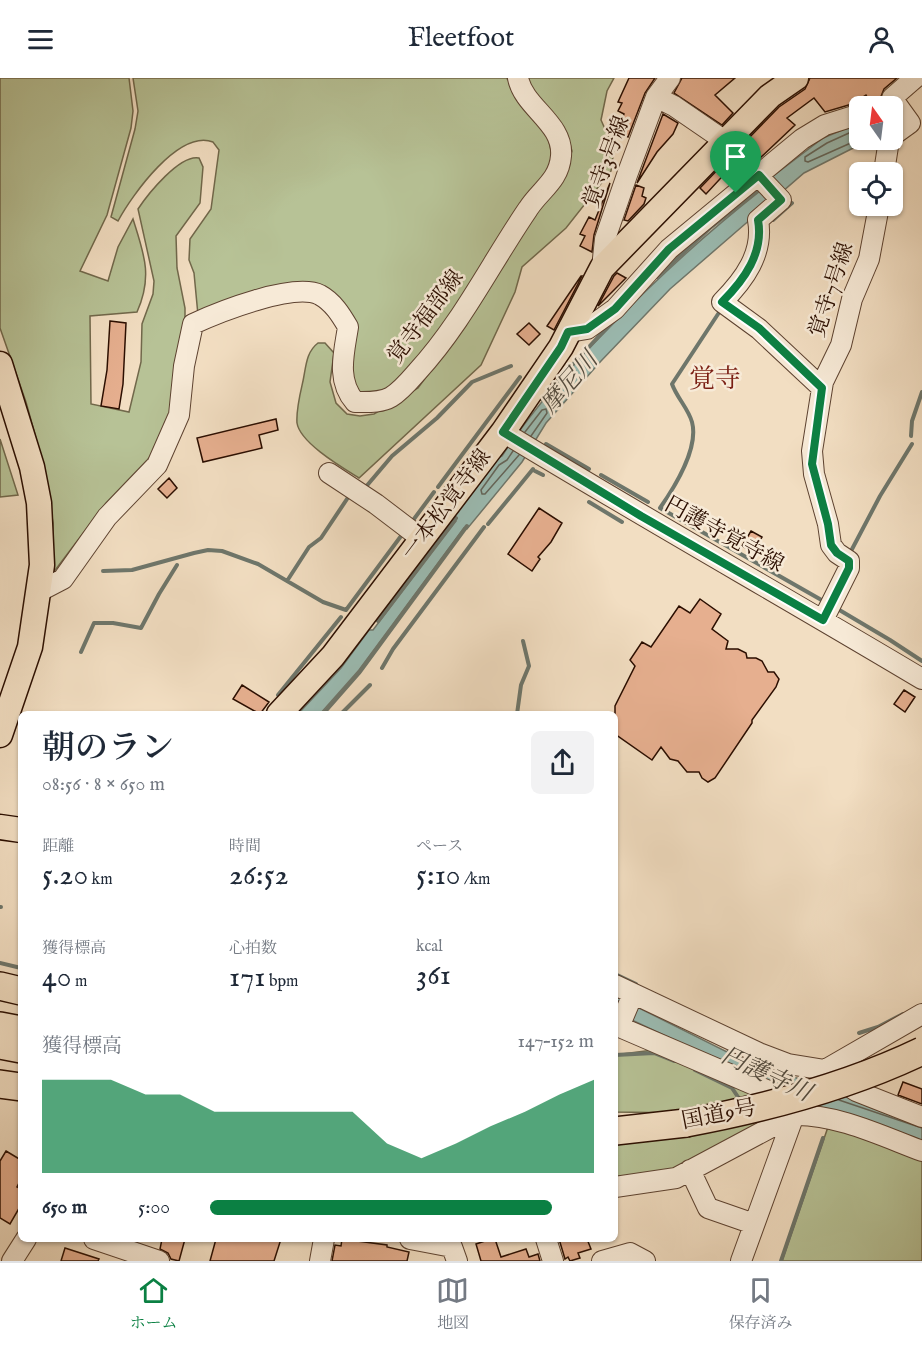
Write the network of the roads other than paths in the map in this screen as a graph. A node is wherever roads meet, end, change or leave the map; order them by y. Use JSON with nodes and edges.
{"nodes":[{"id":1,"x":518,"y":78,"type":"edge"},
{"id":2,"x":670,"y":78,"type":"edge"},
{"id":3,"x":796,"y":78,"type":"edge"},
{"id":4,"x":915,"y":78,"type":"edge"},
{"id":5,"x":895,"y":96,"type":"edge"},
{"id":6,"x":656,"y":97,"type":"junction"},
{"id":7,"x":903,"y":116,"type":"edge"},
{"id":8,"x":849,"y":117,"type":"edge"},
{"id":9,"x":903,"y":128,"type":"edge"},
{"id":10,"x":725,"y":141,"type":"junction"},
{"id":11,"x":761,"y":177,"type":"junction"},
{"id":12,"x":877,"y":216,"type":"edge"},
{"id":13,"x":602,"y":268,"type":"junction"},
{"id":14,"x":568,"y":332,"type":"junction"},
{"id":15,"x":0,"y":364,"type":"edge"},
{"id":16,"x":822,"y":388,"type":"junction"},
{"id":17,"x":507,"y":434,"type":"junction"},
{"id":18,"x":328,"y":473,"type":"dead end"},
{"id":19,"x":422,"y":539,"type":"junction"},
{"id":20,"x":38,"y":592,"type":"junction"},
{"id":21,"x":823,"y":620,"type":"junction"},
{"id":22,"x":922,"y":679,"type":"edge"},
{"id":23,"x":282,"y":711,"type":"edge"},
{"id":24,"x":0,"y":735,"type":"edge"},
{"id":25,"x":0,"y":827,"type":"edge"},
{"id":26,"x":18,"y":830,"type":"edge"},
{"id":27,"x":0,"y":976,"type":"edge"},
{"id":28,"x":18,"y":979,"type":"edge"},
{"id":29,"x":0,"y":986,"type":"edge"},
{"id":30,"x":618,"y":986,"type":"edge"},
{"id":31,"x":18,"y":990,"type":"edge"},
{"id":32,"x":633,"y":994,"type":"junction"},
{"id":33,"x":922,"y":1014,"type":"edge"},
{"id":34,"x":618,"y":1024,"type":"edge"},
{"id":35,"x":0,"y":1026,"type":"edge"},
{"id":36,"x":618,"y":1026,"type":"edge"},
{"id":37,"x":18,"y":1029,"type":"edge"},
{"id":38,"x":0,"y":1046,"type":"edge"},
{"id":39,"x":18,"y":1049,"type":"edge"},
{"id":40,"x":922,"y":1051,"type":"edge"},
{"id":41,"x":825,"y":1070,"type":"junction"},
{"id":42,"x":794,"y":1115,"type":"junction"},
{"id":43,"x":922,"y":1117,"type":"edge"},
{"id":44,"x":648,"y":1128,"type":"junction"},
{"id":45,"x":618,"y":1130,"type":"edge"},
{"id":46,"x":618,"y":1135,"type":"edge"},
{"id":47,"x":922,"y":1151,"type":"edge"},
{"id":48,"x":690,"y":1170,"type":"junction"},
{"id":49,"x":618,"y":1188,"type":"edge"},
{"id":50,"x":754,"y":1224,"type":"junction"},
{"id":51,"x":24,"y":1242,"type":"edge"},
{"id":52,"x":103,"y":1242,"type":"edge"},
{"id":53,"x":323,"y":1242,"type":"edge"},
{"id":54,"x":426,"y":1242,"type":"edge"},
{"id":55,"x":547,"y":1242,"type":"edge"},
{"id":56,"x":12,"y":1261,"type":"edge"},
{"id":57,"x":159,"y":1261,"type":"edge"},
{"id":58,"x":320,"y":1261,"type":"edge"},
{"id":59,"x":457,"y":1261,"type":"edge"},
{"id":60,"x":553,"y":1261,"type":"edge"},
{"id":61,"x":602,"y":1261,"type":"edge"},
{"id":62,"x":645,"y":1261,"type":"edge"},
{"id":63,"x":741,"y":1261,"type":"edge"}],
"edges":[{"from":1,"to":20,"type":"street","name":"覚寺福部線"},
{"from":2,"to":6,"type":"street","name":"覚寺3号線"},
{"from":3,"to":10,"type":"main road","name":"一本松覚寺線"},
{"from":4,"to":5,"type":"street"},
{"from":6,"to":10,"type":"street"},
{"from":6,"to":13,"type":"street","name":"覚寺3号線"},
{"from":7,"to":9,"type":"street"},
{"from":8,"to":11,"type":"street"},
{"from":10,"to":11,"type":"street"},
{"from":10,"to":13,"type":"main road","name":"一本松覚寺線"},
{"from":11,"to":14,"type":"street"},
{"from":11,"to":16,"type":"street"},
{"from":12,"to":16,"type":"street","name":"覚寺7号線"},
{"from":13,"to":14,"type":"main road","name":"一本松覚寺線"},
{"from":14,"to":17,"type":"main road","name":"一本松覚寺線"},
{"from":15,"to":20,"type":"main road"},
{"from":16,"to":21,"type":"street","name":"覚寺7号線"},
{"from":17,"to":19,"type":"main road","name":"一本松覚寺線"},
{"from":17,"to":21,"type":"street","name":"円護寺覚寺線"},
{"from":18,"to":19,"type":"street"},
{"from":19,"to":23,"type":"main road","name":"一本松覚寺線"},
{"from":20,"to":24,"type":"main road"},
{"from":21,"to":22,"type":"street","name":"円護寺覚寺線"},
{"from":25,"to":26,"type":"main road"},
{"from":27,"to":28,"type":"street"},
{"from":29,"to":31,"type":"highway"},
{"from":30,"to":32,"type":"street"},
{"from":32,"to":34,"type":"street"},
{"from":32,"to":41,"type":"street"},
{"from":33,"to":41,"type":"street"},
{"from":35,"to":37,"type":"highway"},
{"from":36,"to":42,"type":"street"},
{"from":38,"to":39,"type":"highway"},
{"from":40,"to":44,"type":"highway","name":"国道9号","bridge":true},
{"from":41,"to":43,"type":"street"},
{"from":42,"to":47,"type":"street"},
{"from":42,"to":48,"type":"street"},
{"from":42,"to":50,"type":"street"},
{"from":44,"to":45,"type":"highway","name":"国道9号"},
{"from":44,"to":46,"type":"highway"},
{"from":48,"to":49,"type":"street"},
{"from":48,"to":50,"type":"street"},
{"from":50,"to":63,"type":"street"},
{"from":51,"to":56,"type":"street"},
{"from":52,"to":57,"type":"street"},
{"from":53,"to":58,"type":"street"},
{"from":54,"to":59,"type":"street"},
{"from":55,"to":60,"type":"street"},
{"from":61,"to":62,"type":"street"}]}
